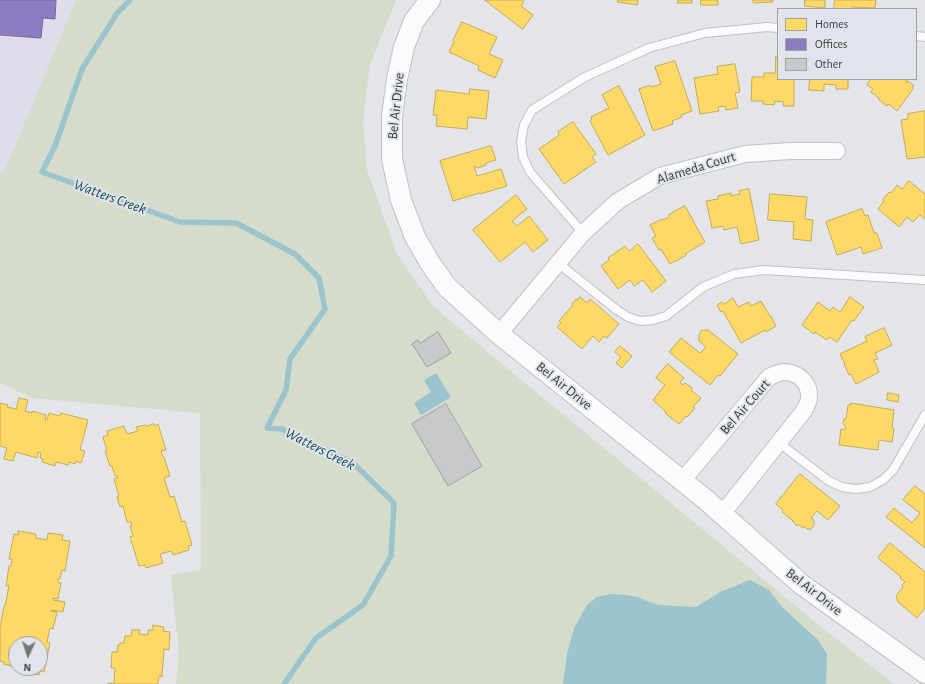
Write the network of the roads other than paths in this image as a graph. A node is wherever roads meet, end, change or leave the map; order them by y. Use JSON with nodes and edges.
{"nodes":[{"id":1,"x":430,"y":0,"type":"edge"},
{"id":2,"x":777,"y":28,"type":"edge"},
{"id":3,"x":837,"y":152,"type":"dead end"},
{"id":4,"x":583,"y":233,"type":"junction"},
{"id":5,"x":558,"y":264,"type":"junction"},
{"id":6,"x":925,"y":280,"type":"edge"},
{"id":7,"x":500,"y":334,"type":"junction"},
{"id":8,"x":925,"y":415,"type":"edge"},
{"id":9,"x":779,"y":443,"type":"junction"},
{"id":10,"x":682,"y":481,"type":"junction"},
{"id":11,"x":722,"y":514,"type":"junction"},
{"id":12,"x":925,"y":673,"type":"edge"}],
"edges":[{"from":1,"to":7,"type":"street","name":"Bel Air Drive"},
{"from":2,"to":4,"type":"lane"},
{"from":3,"to":4,"type":"street","name":"Alameda Court"},
{"from":4,"to":5,"type":"street","name":"Alameda Court"},
{"from":5,"to":6,"type":"lane"},
{"from":5,"to":7,"type":"street","name":"Alameda Court"},
{"from":7,"to":10,"type":"street","name":"Bel Air Drive"},
{"from":8,"to":9,"type":"lane"},
{"from":9,"to":10,"type":"street","name":"Bel Air Court"},
{"from":9,"to":11,"type":"street","name":"Bel Air Court"},
{"from":10,"to":11,"type":"street","name":"Bel Air Drive"},
{"from":11,"to":12,"type":"street","name":"Bel Air Drive"}]}
